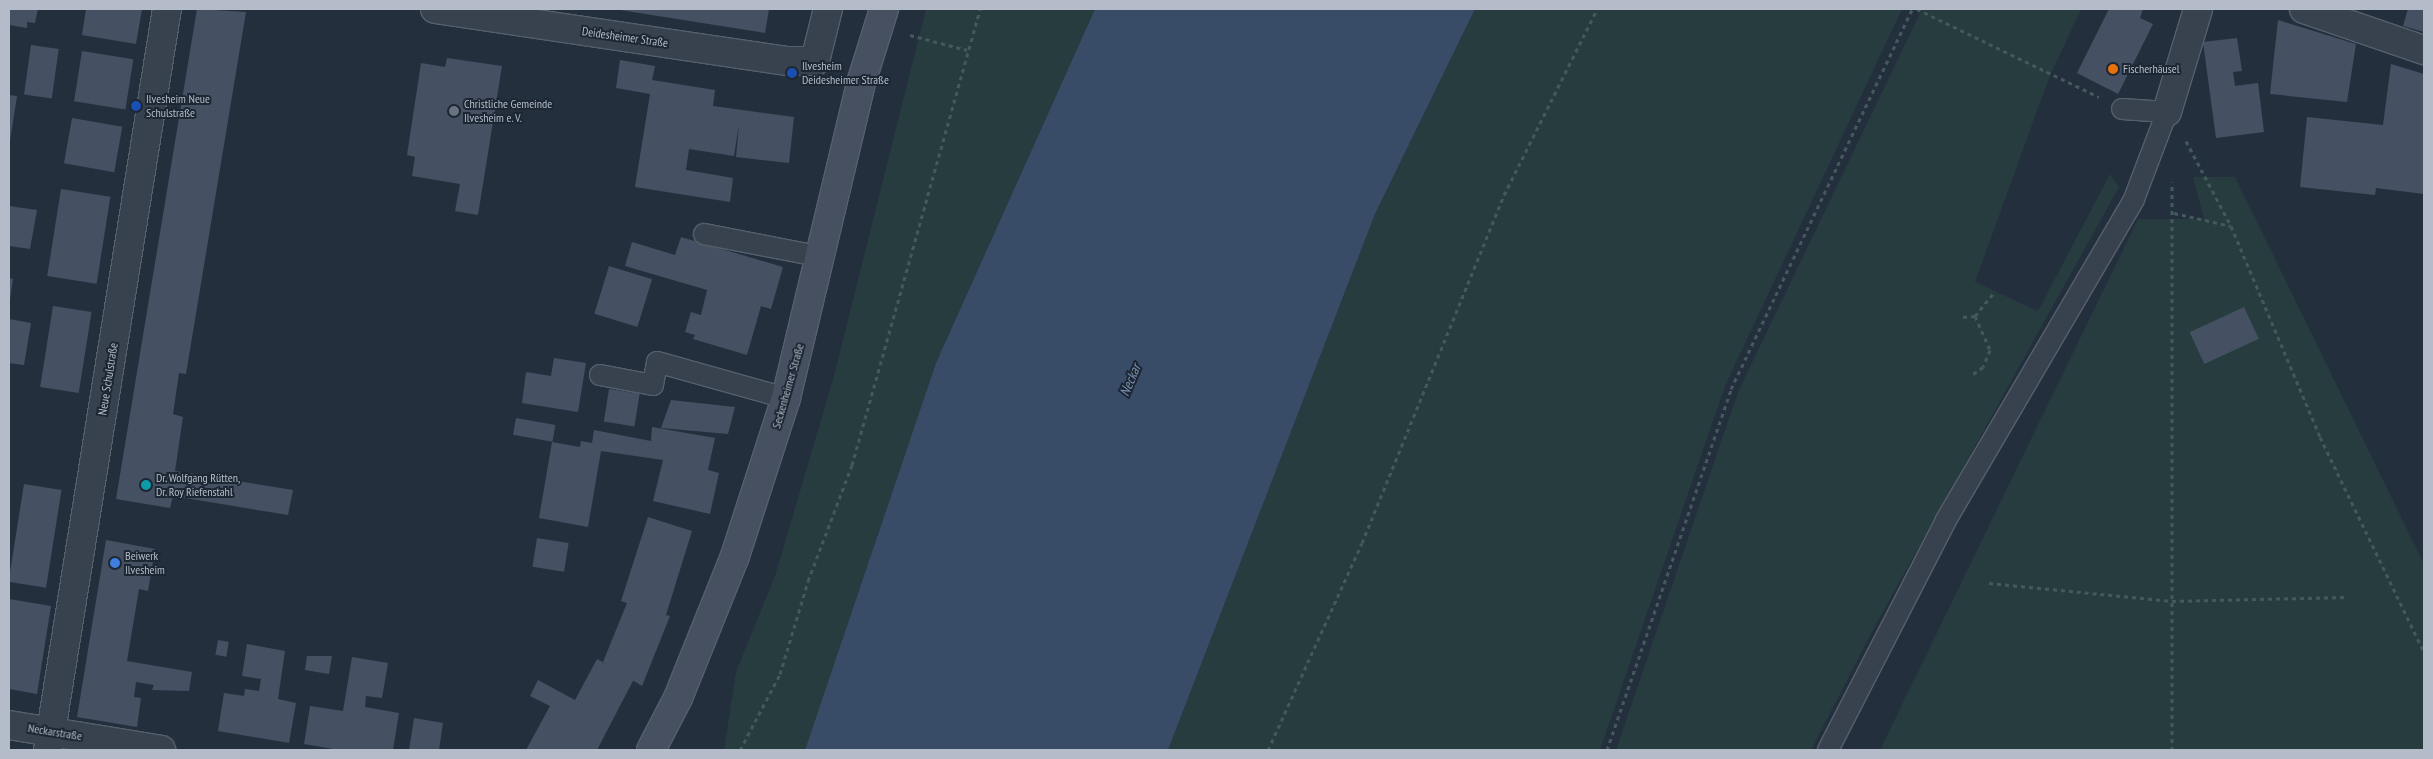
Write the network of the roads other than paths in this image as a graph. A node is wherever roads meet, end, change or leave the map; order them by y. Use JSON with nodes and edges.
{"nodes":[{"id":1,"x":167,"y":9,"type":"edge"},
{"id":2,"x":435,"y":9,"type":"edge"},
{"id":3,"x":828,"y":9,"type":"edge"},
{"id":4,"x":884,"y":9,"type":"edge"},
{"id":5,"x":2198,"y":9,"type":"edge"},
{"id":6,"x":2304,"y":9,"type":"edge"},
{"id":7,"x":2424,"y":50,"type":"edge"},
{"id":8,"x":2122,"y":109,"type":"dead end"},
{"id":9,"x":2167,"y":112,"type":"junction"},
{"id":10,"x":704,"y":234,"type":"dead end"},
{"id":11,"x":822,"y":257,"type":"junction"},
{"id":12,"x":600,"y":375,"type":"dead end"},
{"id":13,"x":786,"y":398,"type":"junction"},
{"id":14,"x":9,"y":725,"type":"edge"},
{"id":15,"x":49,"y":741,"type":"edge"},
{"id":16,"x":161,"y":750,"type":"edge"},
{"id":17,"x":651,"y":750,"type":"edge"},
{"id":18,"x":1828,"y":750,"type":"edge"}],
"edges":[{"from":1,"to":15,"type":"street","name":"Neue Schulstraße"},
{"from":2,"to":3,"type":"street","name":"Deidesheimer Straße"},
{"from":4,"to":11,"type":"main road","name":"Seckenheimer Straße"},
{"from":5,"to":9,"type":"street"},
{"from":6,"to":7,"type":"street"},
{"from":8,"to":9,"type":"lane"},
{"from":9,"to":18,"type":"lane"},
{"from":10,"to":11,"type":"lane"},
{"from":11,"to":13,"type":"main road","name":"Seckenheimer Straße"},
{"from":12,"to":13,"type":"lane"},
{"from":13,"to":17,"type":"main road","name":"Seckenheimer Straße"},
{"from":14,"to":15,"type":"street","name":"Neckarstraße"},
{"from":15,"to":16,"type":"street","name":"Neckarstraße"}]}
